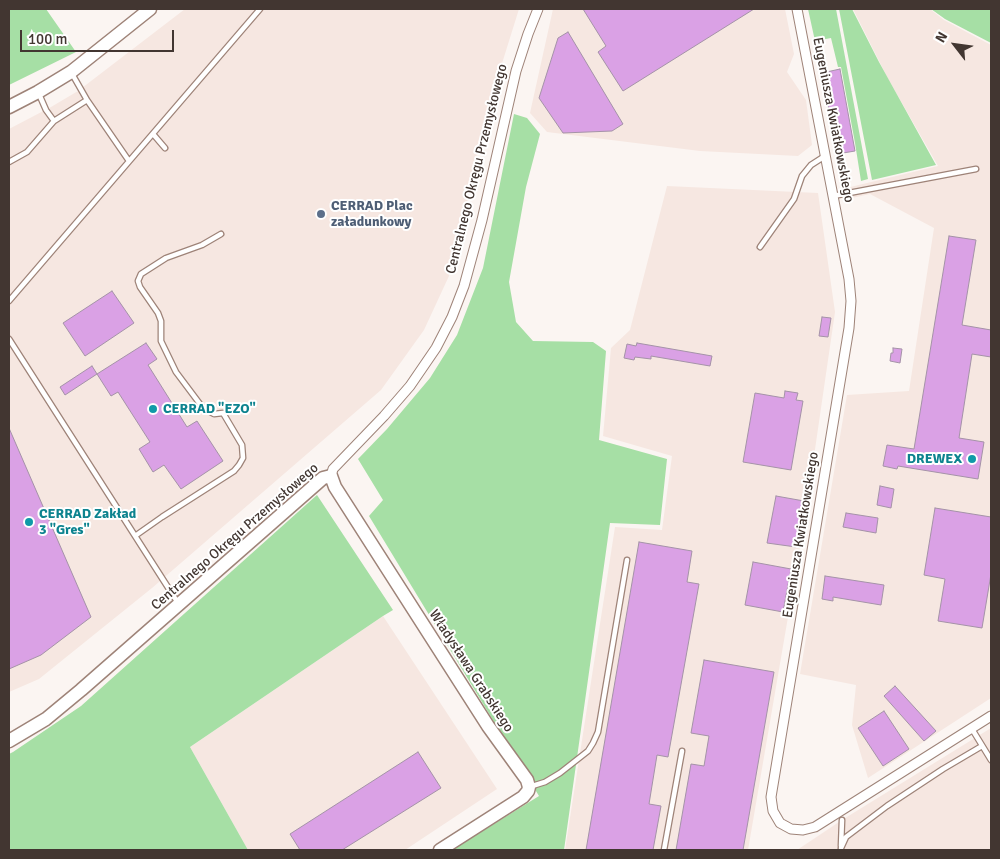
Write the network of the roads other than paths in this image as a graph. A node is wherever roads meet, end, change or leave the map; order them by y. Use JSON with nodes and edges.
{"nodes":[{"id":1,"x":150,"y":9,"type":"edge"},
{"id":2,"x":260,"y":9,"type":"edge"},
{"id":3,"x":538,"y":9,"type":"edge"},
{"id":4,"x":797,"y":9,"type":"edge"},
{"id":5,"x":71,"y":72,"type":"junction"},
{"id":6,"x":38,"y":92,"type":"junction"},
{"id":7,"x":87,"y":100,"type":"junction"},
{"id":8,"x":9,"y":107,"type":"edge"},
{"id":9,"x":54,"y":121,"type":"junction"},
{"id":10,"x":153,"y":134,"type":"junction"},
{"id":11,"x":166,"y":148,"type":"dead end"},
{"id":12,"x":826,"y":156,"type":"junction"},
{"id":13,"x":9,"y":162,"type":"edge"},
{"id":14,"x":129,"y":162,"type":"junction"},
{"id":15,"x":976,"y":169,"type":"dead end"},
{"id":16,"x":833,"y":196,"type":"junction"},
{"id":17,"x":221,"y":234,"type":"dead end"},
{"id":18,"x":760,"y":247,"type":"dead end"},
{"id":19,"x":9,"y":301,"type":"edge"},
{"id":20,"x":9,"y":338,"type":"edge"},
{"id":21,"x":331,"y":476,"type":"junction"},
{"id":22,"x":135,"y":536,"type":"junction"},
{"id":23,"x":627,"y":560,"type":"dead end"},
{"id":24,"x":178,"y":605,"type":"junction"},
{"id":25,"x":991,"y":716,"type":"edge"},
{"id":26,"x":972,"y":729,"type":"junction"},
{"id":27,"x":9,"y":742,"type":"edge"},
{"id":28,"x":982,"y":746,"type":"junction"},
{"id":29,"x":682,"y":751,"type":"dead end"},
{"id":30,"x":991,"y":760,"type":"edge"},
{"id":31,"x":529,"y":787,"type":"junction"},
{"id":32,"x":842,"y":820,"type":"dead end"},
{"id":33,"x":840,"y":849,"type":"edge"},
{"id":34,"x":440,"y":850,"type":"edge"},
{"id":35,"x":664,"y":850,"type":"edge"}],
"edges":[{"from":1,"to":5,"type":"street"},
{"from":2,"to":10,"type":"lane"},
{"from":3,"to":21,"type":"street","name":"Centralnego Okręgu Przemysłowego"},
{"from":4,"to":12,"type":"street","name":"Eugeniusza Kwiatkowskiego"},
{"from":5,"to":6,"type":"street"},
{"from":5,"to":7,"type":"lane"},
{"from":6,"to":8,"type":"street"},
{"from":6,"to":9,"type":"lane"},
{"from":7,"to":9,"type":"lane"},
{"from":7,"to":14,"type":"lane"},
{"from":9,"to":13,"type":"lane"},
{"from":10,"to":11,"type":"lane"},
{"from":10,"to":14,"type":"lane"},
{"from":12,"to":16,"type":"street","name":"Eugeniusza Kwiatkowskiego"},
{"from":12,"to":18,"type":"lane"},
{"from":14,"to":19,"type":"lane"},
{"from":15,"to":16,"type":"lane"},
{"from":16,"to":26,"type":"street","name":"Eugeniusza Kwiatkowskiego"},
{"from":17,"to":22,"type":"lane"},
{"from":20,"to":22,"type":"lane"},
{"from":21,"to":24,"type":"street","name":"Centralnego Okręgu Przemysłowego"},
{"from":21,"to":31,"type":"street","name":"Władysława Grabskiego"},
{"from":22,"to":24,"type":"lane"},
{"from":23,"to":31,"type":"lane"},
{"from":24,"to":27,"type":"street","name":"Centralnego Okręgu Przemysłowego"},
{"from":25,"to":26,"type":"street","name":"Eugeniusza Kwiatkowskiego"},
{"from":26,"to":28,"type":"lane"},
{"from":28,"to":30,"type":"lane"},
{"from":28,"to":33,"type":"lane"},
{"from":29,"to":35,"type":"lane"},
{"from":31,"to":34,"type":"street"},
{"from":32,"to":33,"type":"lane"}]}
